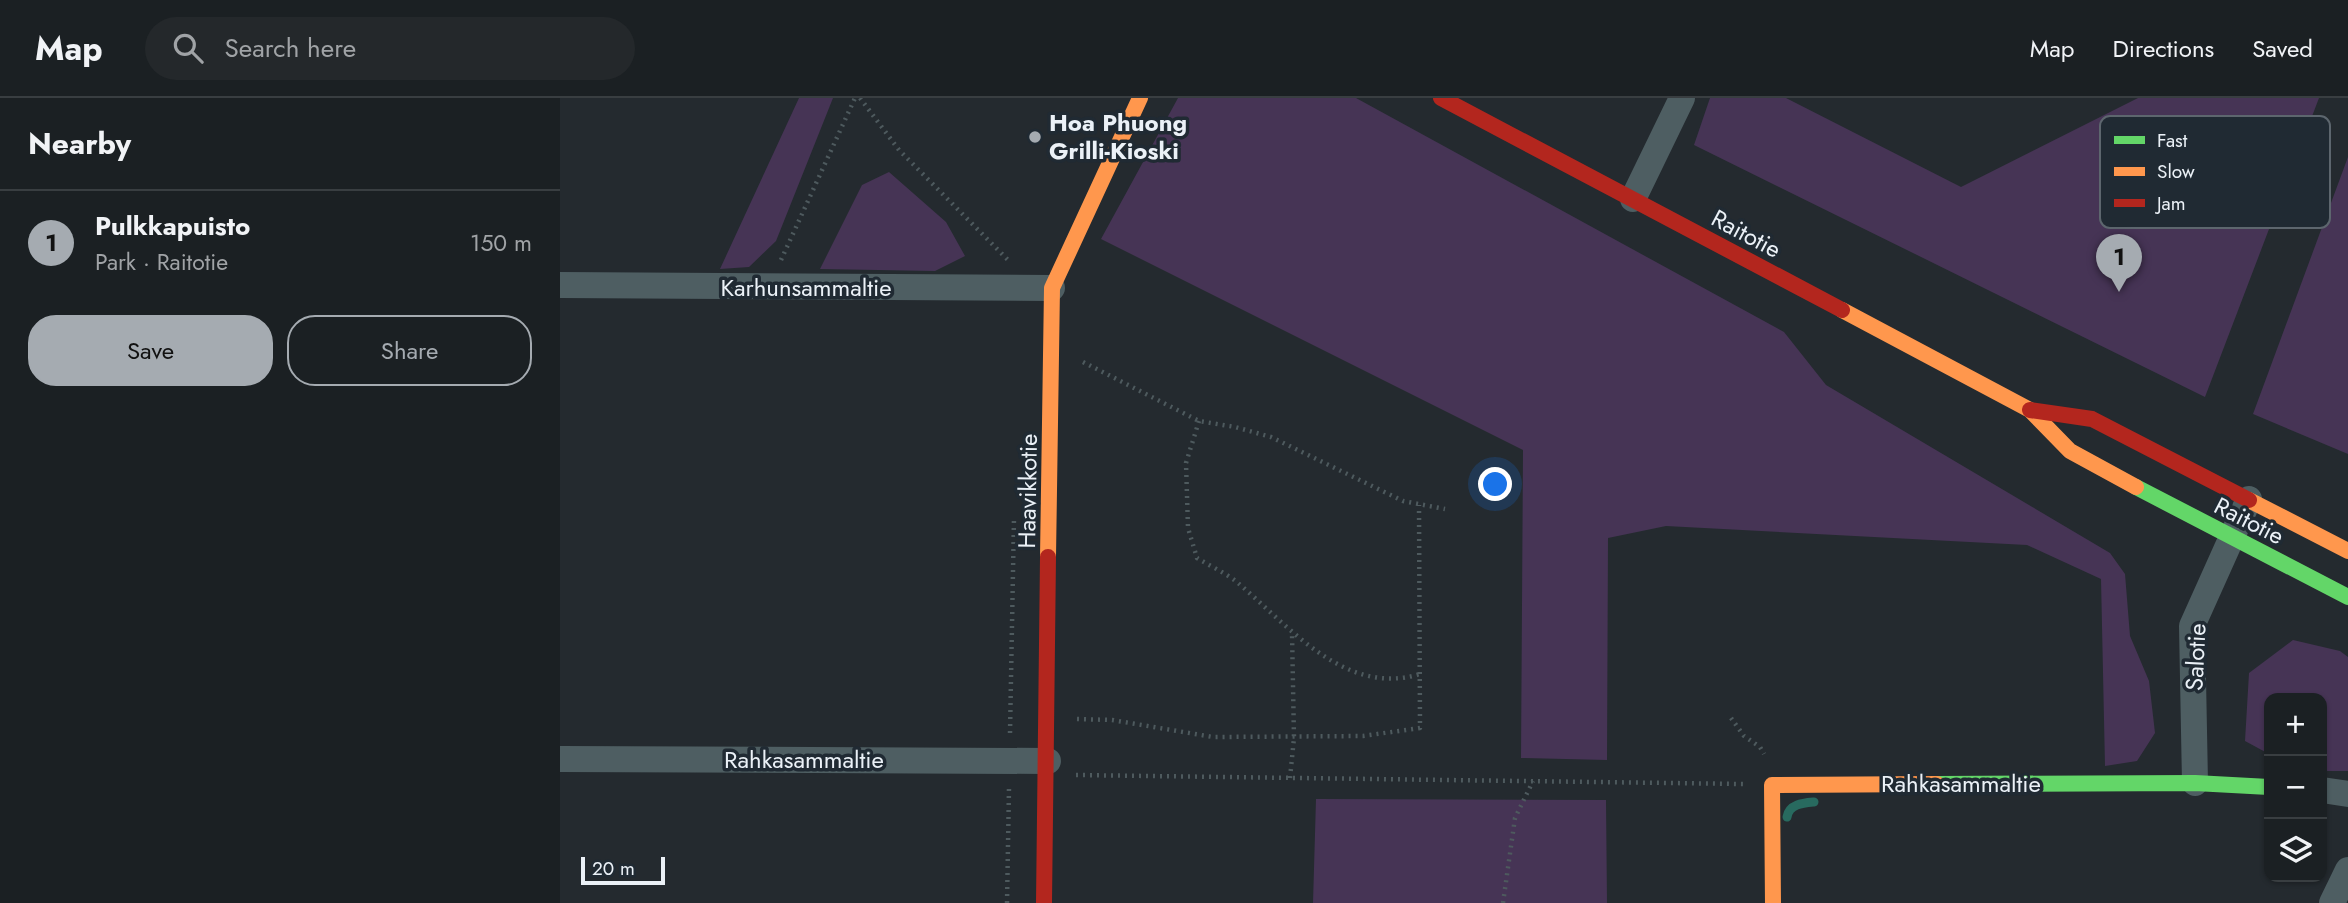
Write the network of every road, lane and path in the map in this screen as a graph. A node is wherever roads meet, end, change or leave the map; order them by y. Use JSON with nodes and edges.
{"nodes":[{"id":1,"x":857,"y":98,"type":"edge"},
{"id":2,"x":1140,"y":98,"type":"edge"},
{"id":3,"x":1441,"y":98,"type":"edge"},
{"id":4,"x":1682,"y":98,"type":"edge"},
{"id":5,"x":1633,"y":199,"type":"junction"},
{"id":6,"x":560,"y":285,"type":"edge"},
{"id":7,"x":768,"y":288,"type":"junction"},
{"id":8,"x":1052,"y":288,"type":"junction"},
{"id":9,"x":1017,"y":289,"type":"junction"},
{"id":10,"x":1052,"y":354,"type":"junction"},
{"id":11,"x":2030,"y":411,"type":"junction"},
{"id":12,"x":1199,"y":421,"type":"junction"},
{"id":13,"x":2249,"y":499,"type":"junction"},
{"id":14,"x":1419,"y":505,"type":"junction"},
{"id":15,"x":1445,"y":509,"type":"dead end"},
{"id":16,"x":1014,"y":511,"type":"dead end"},
{"id":17,"x":2230,"y":537,"type":"junction"},
{"id":18,"x":2348,"y":551,"type":"edge"},
{"id":19,"x":2348,"y":597,"type":"edge"},
{"id":20,"x":1292,"y":632,"type":"junction"},
{"id":21,"x":1420,"y":674,"type":"junction"},
{"id":22,"x":1048,"y":718,"type":"junction"},
{"id":23,"x":1731,"y":718,"type":"dead end"},
{"id":24,"x":1294,"y":738,"type":"junction"},
{"id":25,"x":560,"y":759,"type":"edge"},
{"id":26,"x":1010,"y":761,"type":"junction"},
{"id":27,"x":1047,"y":767,"type":"junction"},
{"id":28,"x":1290,"y":778,"type":"junction"},
{"id":29,"x":1533,"y":781,"type":"junction"},
{"id":30,"x":2195,"y":783,"type":"junction"},
{"id":31,"x":1772,"y":785,"type":"junction"},
{"id":32,"x":2264,"y":787,"type":"edge"},
{"id":33,"x":2327,"y":791,"type":"edge"},
{"id":34,"x":2348,"y":794,"type":"edge"},
{"id":35,"x":2348,"y":870,"type":"edge"},
{"id":36,"x":1007,"y":903,"type":"edge"},
{"id":37,"x":1044,"y":903,"type":"edge"},
{"id":38,"x":1503,"y":903,"type":"edge"},
{"id":39,"x":1773,"y":903,"type":"edge"},
{"id":40,"x":2332,"y":903,"type":"edge"}],
"edges":[{"from":1,"to":7,"type":"path"},
{"from":1,"to":9,"type":"path"},
{"from":2,"to":8,"type":"street","name":"Haavikkotie"},
{"from":3,"to":5,"type":"street","name":"Raitotie"},
{"from":4,"to":5,"type":"street"},
{"from":5,"to":11,"type":"street","name":"Raitotie"},
{"from":6,"to":7,"type":"street","name":"Karhunsammaltie"},
{"from":7,"to":9,"type":"street","name":"Karhunsammaltie"},
{"from":8,"to":9,"type":"street","name":"Karhunsammaltie"},
{"from":8,"to":10,"type":"street","name":"Haavikkotie"},
{"from":10,"to":12,"type":"path"},
{"from":10,"to":22,"type":"street","name":"Haavikkotie"},
{"from":11,"to":13,"type":"street","name":"Raitotie"},
{"from":11,"to":17,"type":"street","name":"Raitotie"},
{"from":12,"to":14,"type":"path"},
{"from":12,"to":20,"type":"path"},
{"from":13,"to":17,"type":"street","name":"Salotie"},
{"from":13,"to":18,"type":"street","name":"Raitotie"},
{"from":14,"to":15,"type":"path"},
{"from":14,"to":21,"type":"path"},
{"from":16,"to":26,"type":"path"},
{"from":17,"to":19,"type":"street","name":"Raitotie"},
{"from":17,"to":30,"type":"street","name":"Salotie"},
{"from":20,"to":21,"type":"path"},
{"from":20,"to":24,"type":"path"},
{"from":21,"to":24,"type":"path"},
{"from":22,"to":24,"type":"path"},
{"from":22,"to":27,"type":"street","name":"Haavikkotie"},
{"from":23,"to":31,"type":"path"},
{"from":24,"to":28,"type":"path"},
{"from":25,"to":26,"type":"street","name":"Rahkasammaltie"},
{"from":26,"to":27,"type":"street","name":"Rahkasammaltie"},
{"from":26,"to":36,"type":"path"},
{"from":27,"to":28,"type":"path"},
{"from":27,"to":37,"type":"street","name":"Haavikkotie"},
{"from":28,"to":29,"type":"path"},
{"from":29,"to":31,"type":"path"},
{"from":29,"to":38,"type":"path"},
{"from":30,"to":31,"type":"street","name":"Rahkasammaltie"},
{"from":30,"to":32,"type":"street","name":"Rahkasammaltie"},
{"from":31,"to":39,"type":"street"},
{"from":33,"to":34,"type":"street"},
{"from":35,"to":40,"type":"street"}]}
